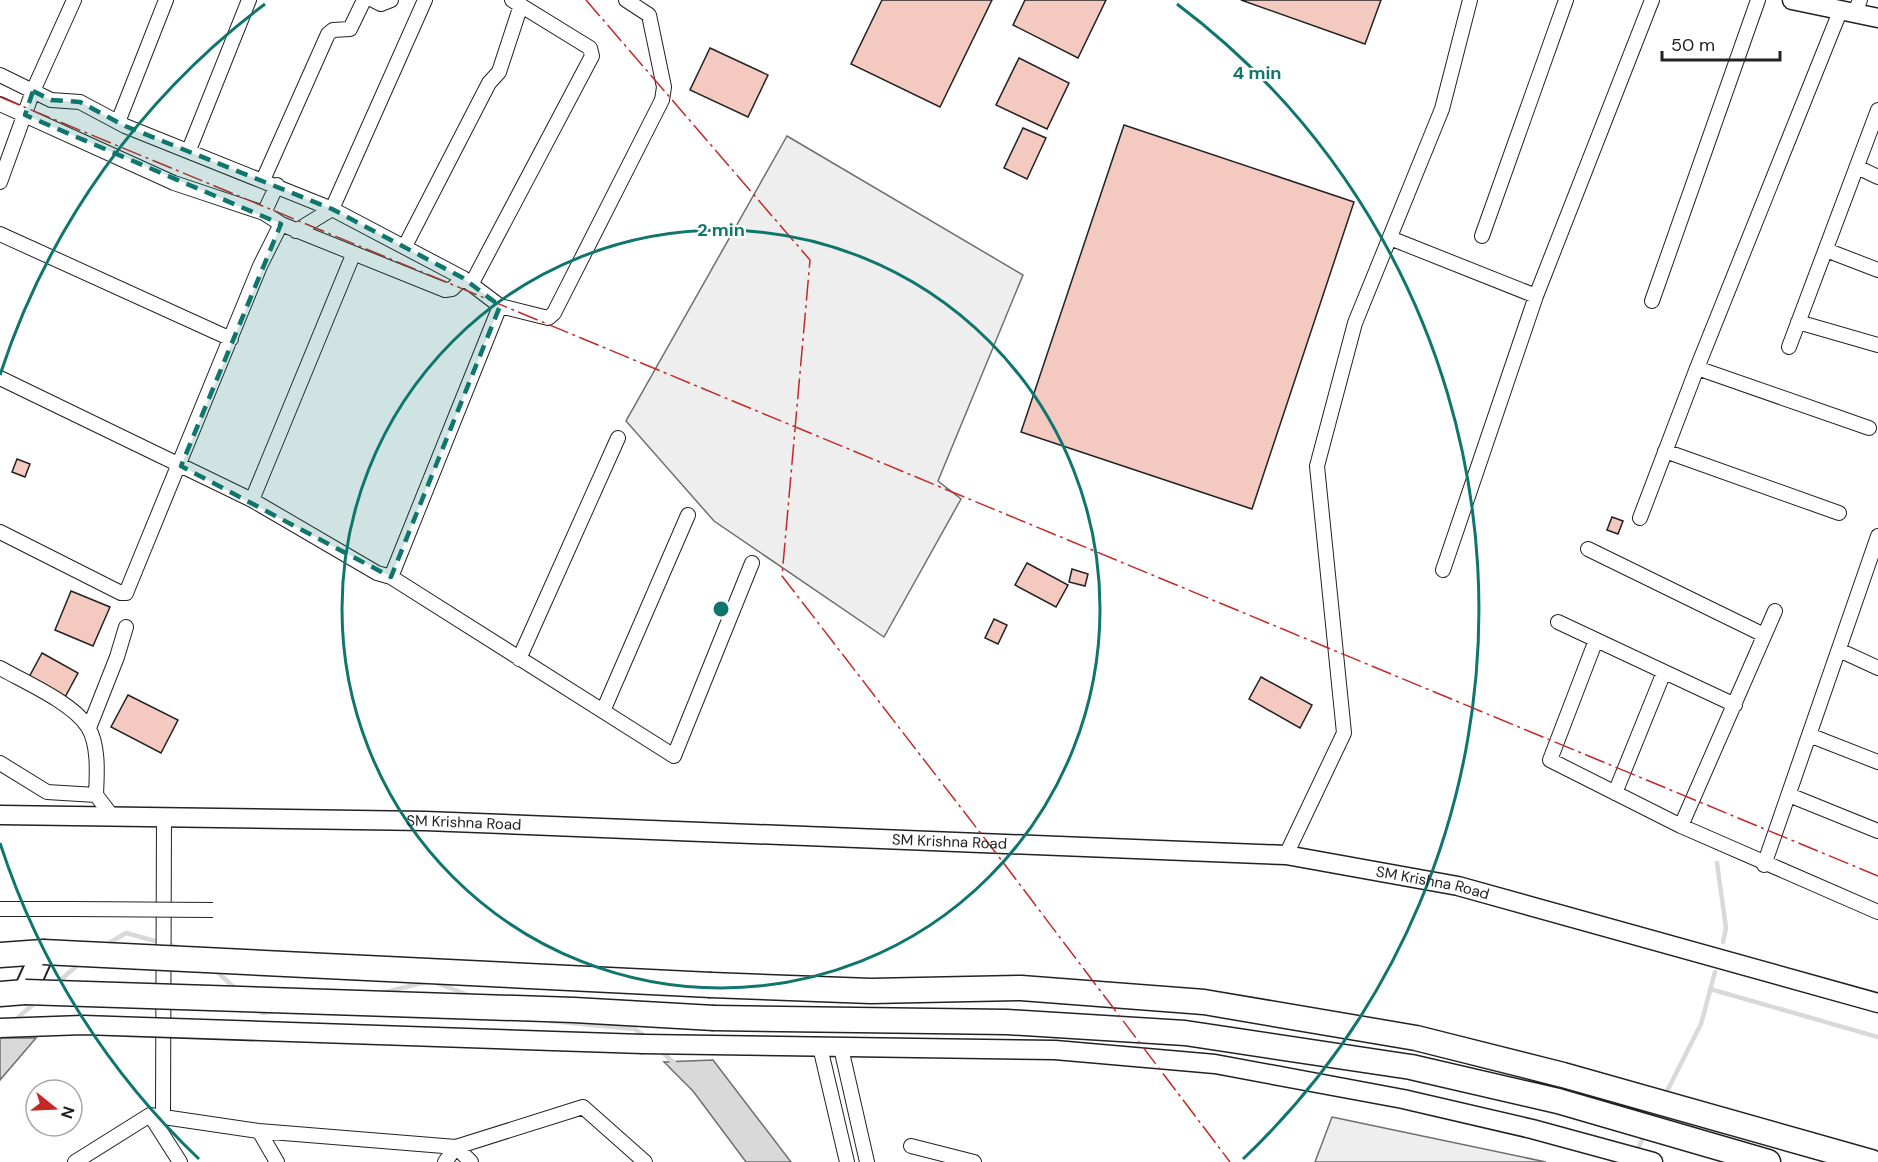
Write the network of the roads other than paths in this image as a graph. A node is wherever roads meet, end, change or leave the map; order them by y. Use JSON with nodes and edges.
{"nodes":[{"id":1,"x":74,"y":0,"type":"edge"},
{"id":2,"x":166,"y":0,"type":"edge"},
{"id":3,"x":249,"y":0,"type":"edge"},
{"id":4,"x":364,"y":0,"type":"edge"},
{"id":5,"x":373,"y":0,"type":"edge"},
{"id":6,"x":391,"y":0,"type":"edge"},
{"id":7,"x":425,"y":0,"type":"edge"},
{"id":8,"x":626,"y":0,"type":"edge"},
{"id":9,"x":1470,"y":0,"type":"edge"},
{"id":10,"x":1566,"y":0,"type":"edge"},
{"id":11,"x":1652,"y":0,"type":"edge"},
{"id":12,"x":1758,"y":0,"type":"edge"},
{"id":13,"x":1792,"y":0,"type":"edge"},
{"id":14,"x":517,"y":2,"type":"edge"},
{"id":15,"x":1852,"y":7,"type":"edge"},
{"id":16,"x":1878,"y":18,"type":"edge"},
{"id":17,"x":0,"y":75,"type":"edge"},
{"id":18,"x":33,"y":91,"type":"junction"},
{"id":19,"x":0,"y":104,"type":"edge"},
{"id":20,"x":1878,"y":110,"type":"edge"},
{"id":21,"x":25,"y":115,"type":"junction"},
{"id":22,"x":118,"y":122,"type":"junction"},
{"id":23,"x":189,"y":150,"type":"junction"},
{"id":24,"x":1857,"y":167,"type":"junction"},
{"id":25,"x":1878,"y":177,"type":"edge"},
{"id":26,"x":263,"y":180,"type":"junction"},
{"id":27,"x":0,"y":182,"type":"edge"},
{"id":28,"x":277,"y":185,"type":"junction"},
{"id":29,"x":332,"y":209,"type":"junction"},
{"id":30,"x":264,"y":213,"type":"junction"},
{"id":31,"x":281,"y":224,"type":"junction"},
{"id":32,"x":296,"y":231,"type":"junction"},
{"id":33,"x":0,"y":234,"type":"edge"},
{"id":34,"x":1482,"y":236,"type":"dead end"},
{"id":35,"x":1390,"y":238,"type":"junction"},
{"id":36,"x":405,"y":246,"type":"junction"},
{"id":37,"x":1826,"y":250,"type":"junction"},
{"id":38,"x":353,"y":255,"type":"junction"},
{"id":39,"x":1878,"y":270,"type":"edge"},
{"id":40,"x":467,"y":280,"type":"junction"},
{"id":41,"x":1536,"y":296,"type":"junction"},
{"id":42,"x":1652,"y":301,"type":"dead end"},
{"id":43,"x":500,"y":306,"type":"junction"},
{"id":44,"x":1798,"y":322,"type":"junction"},
{"id":45,"x":231,"y":339,"type":"junction"},
{"id":46,"x":1878,"y":345,"type":"edge"},
{"id":47,"x":1789,"y":347,"type":"dead end"},
{"id":48,"x":1696,"y":368,"type":"junction"},
{"id":49,"x":0,"y":378,"type":"edge"},
{"id":50,"x":1869,"y":428,"type":"dead end"},
{"id":51,"x":618,"y":438,"type":"dead end"},
{"id":52,"x":1665,"y":452,"type":"junction"},
{"id":53,"x":181,"y":466,"type":"junction"},
{"id":54,"x":252,"y":500,"type":"junction"},
{"id":55,"x":1839,"y":513,"type":"dead end"},
{"id":56,"x":688,"y":515,"type":"dead end"},
{"id":57,"x":1640,"y":518,"type":"dead end"},
{"id":58,"x":0,"y":532,"type":"edge"},
{"id":59,"x":1878,"y":536,"type":"edge"},
{"id":60,"x":1588,"y":549,"type":"dead end"},
{"id":61,"x":752,"y":563,"type":"dead end"},
{"id":62,"x":1443,"y":570,"type":"dead end"},
{"id":63,"x":1872,"y":576,"type":"edge"},
{"id":64,"x":391,"y":578,"type":"junction"},
{"id":65,"x":1774,"y":611,"type":"dead end"},
{"id":66,"x":1558,"y":622,"type":"dead end"},
{"id":67,"x":126,"y":627,"type":"dead end"},
{"id":68,"x":1764,"y":635,"type":"junction"},
{"id":69,"x":1596,"y":640,"type":"junction"},
{"id":70,"x":1839,"y":650,"type":"junction"},
{"id":71,"x":519,"y":659,"type":"junction"},
{"id":72,"x":0,"y":668,"type":"edge"},
{"id":73,"x":1878,"y":668,"type":"edge"},
{"id":74,"x":1664,"y":672,"type":"junction"},
{"id":75,"x":1735,"y":705,"type":"junction"},
{"id":76,"x":603,"y":711,"type":"junction"},
{"id":77,"x":88,"y":728,"type":"junction"},
{"id":78,"x":1809,"y":735,"type":"junction"},
{"id":79,"x":1878,"y":762,"type":"edge"},
{"id":80,"x":0,"y":763,"type":"edge"},
{"id":81,"x":1616,"y":793,"type":"junction"},
{"id":82,"x":96,"y":795,"type":"junction"},
{"id":83,"x":1789,"y":795,"type":"junction"},
{"id":84,"x":0,"y":815,"type":"edge"},
{"id":85,"x":112,"y":816,"type":"junction"},
{"id":86,"x":164,"y":816,"type":"junction"},
{"id":87,"x":1681,"y":826,"type":"junction"},
{"id":88,"x":1878,"y":831,"type":"edge"},
{"id":89,"x":1286,"y":855,"type":"junction"},
{"id":90,"x":1764,"y":865,"type":"junction"},
{"id":91,"x":0,"y":909,"type":"edge"},
{"id":92,"x":213,"y":910,"type":"dead end"},
{"id":93,"x":1878,"y":912,"type":"edge"},
{"id":94,"x":43,"y":952,"type":"junction"},
{"id":95,"x":0,"y":955,"type":"edge"},
{"id":96,"x":25,"y":992,"type":"junction"},
{"id":97,"x":0,"y":994,"type":"edge"},
{"id":98,"x":1878,"y":1003,"type":"edge"},
{"id":99,"x":0,"y":1028,"type":"edge"},
{"id":100,"x":820,"y":1047,"type":"junction"},
{"id":101,"x":841,"y":1048,"type":"junction"},
{"id":102,"x":157,"y":1116,"type":"junction"},
{"id":103,"x":259,"y":1131,"type":"junction"},
{"id":104,"x":911,"y":1146,"type":"dead end"},
{"id":105,"x":456,"y":1148,"type":"junction"},
{"id":106,"x":94,"y":1157,"type":"edge"},
{"id":107,"x":75,"y":1162,"type":"edge"},
{"id":108,"x":180,"y":1162,"type":"edge"},
{"id":109,"x":277,"y":1162,"type":"edge"},
{"id":110,"x":445,"y":1162,"type":"edge"},
{"id":111,"x":471,"y":1162,"type":"edge"},
{"id":112,"x":645,"y":1162,"type":"edge"},
{"id":113,"x":847,"y":1162,"type":"edge"},
{"id":114,"x":867,"y":1162,"type":"edge"},
{"id":115,"x":974,"y":1162,"type":"edge"},
{"id":116,"x":1653,"y":1162,"type":"edge"},
{"id":117,"x":1768,"y":1162,"type":"edge"},
{"id":118,"x":1871,"y":1162,"type":"edge"}],
"edges":[{"from":1,"to":18,"type":"street"},
{"from":2,"to":22,"type":"street"},
{"from":3,"to":23,"type":"street"},
{"from":4,"to":26,"type":"street"},
{"from":5,"to":6,"type":"street"},
{"from":7,"to":29,"type":"street"},
{"from":8,"to":43,"type":"street"},
{"from":9,"to":35,"type":"street"},
{"from":10,"to":34,"type":"street"},
{"from":11,"to":41,"type":"street"},
{"from":12,"to":42,"type":"street"},
{"from":13,"to":15,"type":"street"},
{"from":14,"to":36,"type":"street"},
{"from":14,"to":40,"type":"street"},
{"from":15,"to":16,"type":"street"},
{"from":15,"to":48,"type":"street"},
{"from":17,"to":18,"type":"street"},
{"from":18,"to":21,"type":"street"},
{"from":18,"to":22,"type":"street"},
{"from":19,"to":21,"type":"street"},
{"from":20,"to":24,"type":"street"},
{"from":21,"to":27,"type":"street"},
{"from":21,"to":30,"type":"street"},
{"from":22,"to":23,"type":"street"},
{"from":23,"to":26,"type":"street"},
{"from":24,"to":25,"type":"street"},
{"from":24,"to":37,"type":"street"},
{"from":26,"to":28,"type":"street"},
{"from":28,"to":29,"type":"street"},
{"from":28,"to":30,"type":"street"},
{"from":29,"to":32,"type":"street"},
{"from":29,"to":36,"type":"street"},
{"from":30,"to":31,"type":"street"},
{"from":31,"to":32,"type":"street"},
{"from":31,"to":45,"type":"street"},
{"from":32,"to":38,"type":"street"},
{"from":33,"to":45,"type":"street"},
{"from":35,"to":41,"type":"street"},
{"from":35,"to":89,"type":"street"},
{"from":36,"to":40,"type":"street"},
{"from":37,"to":39,"type":"street"},
{"from":37,"to":44,"type":"street"},
{"from":38,"to":40,"type":"street"},
{"from":38,"to":54,"type":"street"},
{"from":40,"to":43,"type":"street"},
{"from":41,"to":62,"type":"street"},
{"from":43,"to":64,"type":"street"},
{"from":44,"to":46,"type":"street"},
{"from":44,"to":47,"type":"street"},
{"from":45,"to":53,"type":"street"},
{"from":48,"to":50,"type":"street"},
{"from":48,"to":52,"type":"street"},
{"from":49,"to":53,"type":"street"},
{"from":51,"to":71,"type":"street"},
{"from":52,"to":55,"type":"street"},
{"from":52,"to":57,"type":"street"},
{"from":53,"to":54,"type":"street"},
{"from":53,"to":58,"type":"street"},
{"from":54,"to":64,"type":"street"},
{"from":56,"to":76,"type":"street"},
{"from":59,"to":63,"type":"street"},
{"from":60,"to":68,"type":"street"},
{"from":61,"to":76,"type":"street"},
{"from":63,"to":70,"type":"street"},
{"from":64,"to":71,"type":"street"},
{"from":65,"to":68,"type":"street"},
{"from":66,"to":69,"type":"street"},
{"from":67,"to":77,"type":"street"},
{"from":68,"to":75,"type":"street"},
{"from":69,"to":74,"type":"street"},
{"from":69,"to":81,"type":"street"},
{"from":70,"to":73,"type":"street"},
{"from":70,"to":78,"type":"street"},
{"from":71,"to":76,"type":"street"},
{"from":72,"to":77,"type":"street"},
{"from":74,"to":75,"type":"street"},
{"from":74,"to":81,"type":"street"},
{"from":75,"to":87,"type":"street"},
{"from":77,"to":82,"type":"street"},
{"from":78,"to":79,"type":"street"},
{"from":78,"to":83,"type":"street"},
{"from":80,"to":82,"type":"street"},
{"from":81,"to":87,"type":"street"},
{"from":82,"to":85,"type":"street"},
{"from":83,"to":88,"type":"street"},
{"from":83,"to":90,"type":"street"},
{"from":84,"to":85,"type":"street","name":"SM Krishna Road"},
{"from":85,"to":86,"type":"street","name":"SM Krishna Road"},
{"from":86,"to":89,"type":"street","name":"SM Krishna Road"},
{"from":86,"to":102,"type":"street"},
{"from":87,"to":90,"type":"street"},
{"from":89,"to":98,"type":"street","name":"SM Krishna Road"},
{"from":90,"to":93,"type":"street"},
{"from":91,"to":92,"type":"street","bridge":true},
{"from":94,"to":95,"type":"highway"},
{"from":94,"to":96,"type":"main road"},
{"from":94,"to":118,"type":"highway","bridge":true},
{"from":96,"to":97,"type":"highway"},
{"from":96,"to":117,"type":"highway","bridge":true},
{"from":99,"to":100,"type":"street","bridge":true},
{"from":100,"to":101,"type":"street"},
{"from":100,"to":113,"type":"street"},
{"from":101,"to":114,"type":"street"},
{"from":101,"to":116,"type":"street"},
{"from":102,"to":103,"type":"street"},
{"from":102,"to":106,"type":"street"},
{"from":102,"to":108,"type":"street"},
{"from":103,"to":105,"type":"street"},
{"from":103,"to":109,"type":"street"},
{"from":104,"to":115,"type":"street"},
{"from":105,"to":110,"type":"street"},
{"from":105,"to":111,"type":"street"},
{"from":105,"to":112,"type":"street"},
{"from":106,"to":107,"type":"street"}]}
